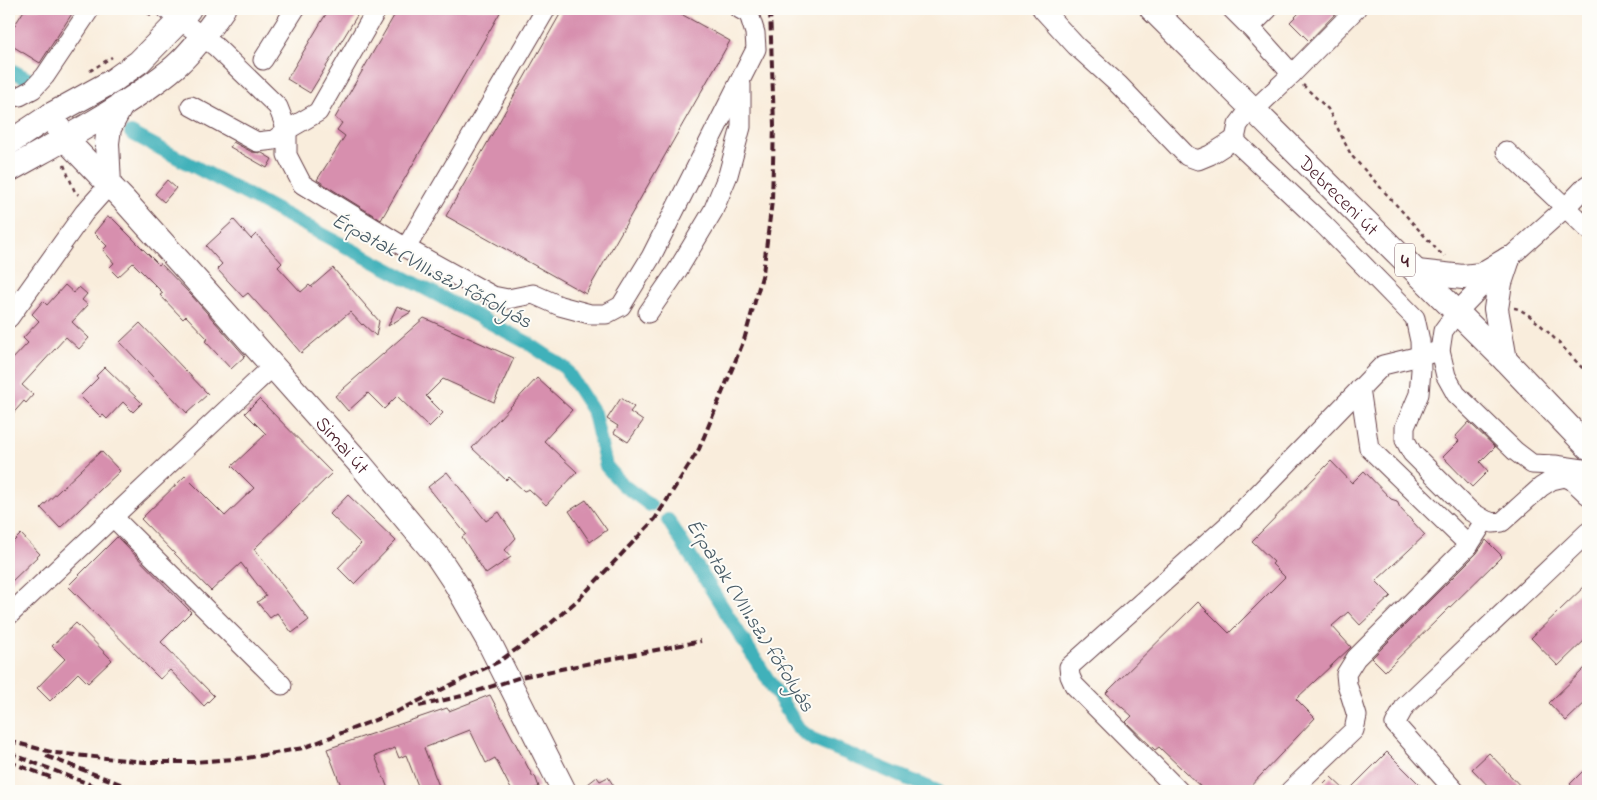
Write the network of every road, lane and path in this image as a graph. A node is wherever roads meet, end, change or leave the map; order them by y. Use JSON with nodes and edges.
{"nodes":[{"id":1,"x":90,"y":9,"type":"edge"},
{"id":2,"x":141,"y":9,"type":"edge"},
{"id":3,"x":223,"y":9,"type":"edge"},
{"id":4,"x":295,"y":9,"type":"edge"},
{"id":5,"x":377,"y":9,"type":"edge"},
{"id":6,"x":546,"y":9,"type":"edge"},
{"id":7,"x":1042,"y":9,"type":"edge"},
{"id":8,"x":1152,"y":9,"type":"edge"},
{"id":9,"x":1232,"y":9,"type":"edge"},
{"id":10,"x":1268,"y":9,"type":"edge"},
{"id":11,"x":1356,"y":9,"type":"edge"},
{"id":12,"x":746,"y":10,"type":"edge"},
{"id":13,"x":172,"y":14,"type":"edge"},
{"id":14,"x":1250,"y":27,"type":"junction"},
{"id":15,"x":204,"y":37,"type":"junction"},
{"id":16,"x":114,"y":56,"type":"dead end"},
{"id":17,"x":263,"y":60,"type":"dead end"},
{"id":18,"x":1292,"y":74,"type":"junction"},
{"id":19,"x":82,"y":76,"type":"dead end"},
{"id":20,"x":742,"y":78,"type":"junction"},
{"id":21,"x":9,"y":98,"type":"edge"},
{"id":22,"x":122,"y":104,"type":"junction"},
{"id":23,"x":190,"y":106,"type":"dead end"},
{"id":24,"x":1254,"y":110,"type":"junction"},
{"id":25,"x":51,"y":115,"type":"junction"},
{"id":26,"x":287,"y":130,"type":"junction"},
{"id":27,"x":65,"y":139,"type":"junction"},
{"id":28,"x":1236,"y":139,"type":"junction"},
{"id":29,"x":9,"y":143,"type":"edge"},
{"id":30,"x":1506,"y":151,"type":"dead end"},
{"id":31,"x":700,"y":160,"type":"junction"},
{"id":32,"x":9,"y":170,"type":"edge"},
{"id":33,"x":728,"y":174,"type":"junction"},
{"id":34,"x":109,"y":185,"type":"junction"},
{"id":35,"x":1588,"y":186,"type":"edge"},
{"id":36,"x":1565,"y":208,"type":"junction"},
{"id":37,"x":1588,"y":229,"type":"edge"},
{"id":38,"x":406,"y":248,"type":"junction"},
{"id":39,"x":651,"y":257,"type":"junction"},
{"id":40,"x":1447,"y":257,"type":"dead end"},
{"id":41,"x":1508,"y":259,"type":"junction"},
{"id":42,"x":678,"y":271,"type":"junction"},
{"id":43,"x":1417,"y":272,"type":"junction"},
{"id":44,"x":1496,"y":310,"type":"junction"},
{"id":45,"x":1457,"y":312,"type":"junction"},
{"id":46,"x":648,"y":313,"type":"dead end"},
{"id":47,"x":9,"y":318,"type":"edge"},
{"id":48,"x":1440,"y":351,"type":"junction"},
{"id":49,"x":1420,"y":356,"type":"junction"},
{"id":50,"x":1505,"y":360,"type":"junction"},
{"id":51,"x":272,"y":367,"type":"junction"},
{"id":52,"x":1588,"y":374,"type":"edge"},
{"id":53,"x":1360,"y":388,"type":"junction"},
{"id":54,"x":1586,"y":444,"type":"edge"},
{"id":55,"x":1548,"y":465,"type":"junction"},
{"id":56,"x":1588,"y":472,"type":"edge"},
{"id":57,"x":1541,"y":487,"type":"junction"},
{"id":58,"x":1588,"y":495,"type":"edge"},
{"id":59,"x":113,"y":517,"type":"junction"},
{"id":60,"x":1486,"y":520,"type":"junction"},
{"id":61,"x":1588,"y":532,"type":"edge"},
{"id":62,"x":1469,"y":545,"type":"junction"},
{"id":63,"x":9,"y":615,"type":"edge"},
{"id":64,"x":282,"y":685,"type":"dead end"},
{"id":65,"x":564,"y":791,"type":"edge"},
{"id":66,"x":1179,"y":791,"type":"edge"},
{"id":67,"x":1290,"y":791,"type":"edge"},
{"id":68,"x":1455,"y":791,"type":"edge"}],
"edges":[{"from":1,"to":21,"type":"street"},
{"from":2,"to":13,"type":"path"},
{"from":3,"to":15,"type":"main road"},
{"from":4,"to":17,"type":"street"},
{"from":5,"to":26,"type":"street"},
{"from":6,"to":38,"type":"street"},
{"from":7,"to":28,"type":"street"},
{"from":8,"to":24,"type":"main road","name":"Debreceni út","number":"4"},
{"from":9,"to":14,"type":"street"},
{"from":10,"to":14,"type":"street"},
{"from":11,"to":18,"type":"street"},
{"from":12,"to":20,"type":"street"},
{"from":13,"to":15,"type":"street"},
{"from":13,"to":25,"type":"main road"},
{"from":14,"to":18,"type":"street"},
{"from":15,"to":22,"type":"main road"},
{"from":15,"to":26,"type":"street"},
{"from":16,"to":19,"type":"path"},
{"from":18,"to":24,"type":"street"},
{"from":18,"to":40,"type":"path"},
{"from":20,"to":31,"type":"street"},
{"from":20,"to":33,"type":"street"},
{"from":22,"to":27,"type":"main road"},
{"from":22,"to":34,"type":"main road"},
{"from":23,"to":26,"type":"street"},
{"from":24,"to":28,"type":"street"},
{"from":24,"to":43,"type":"main road","name":"Debreceni út","number":"4"},
{"from":25,"to":27,"type":"main road","name":"Simai út"},
{"from":25,"to":29,"type":"main road"},
{"from":26,"to":38,"type":"street"},
{"from":27,"to":32,"type":"main road"},
{"from":27,"to":34,"type":"main road","name":"Simai út"},
{"from":28,"to":49,"type":"street"},
{"from":30,"to":36,"type":"street"},
{"from":31,"to":33,"type":"street"},
{"from":31,"to":39,"type":"street"},
{"from":33,"to":42,"type":"street"},
{"from":34,"to":47,"type":"street"},
{"from":34,"to":51,"type":"main road","name":"Simai út"},
{"from":35,"to":36,"type":"street"},
{"from":36,"to":37,"type":"street"},
{"from":36,"to":41,"type":"street"},
{"from":38,"to":39,"type":"street"},
{"from":39,"to":42,"type":"street"},
{"from":41,"to":43,"type":"main road"},
{"from":41,"to":44,"type":"main road"},
{"from":41,"to":45,"type":"street"},
{"from":42,"to":46,"type":"street"},
{"from":43,"to":45,"type":"main road","name":"Debreceni út","number":"4"},
{"from":44,"to":50,"type":"main road"},
{"from":44,"to":52,"type":"path"},
{"from":45,"to":48,"type":"street"},
{"from":45,"to":50,"type":"main road","name":"Debreceni út","number":"4"},
{"from":48,"to":49,"type":"street"},
{"from":48,"to":55,"type":"street"},
{"from":49,"to":53,"type":"street"},
{"from":49,"to":60,"type":"street"},
{"from":50,"to":54,"type":"main road","name":"Debreceni út","number":"4"},
{"from":51,"to":59,"type":"street"},
{"from":51,"to":65,"type":"main road","name":"Simai út"},
{"from":53,"to":62,"type":"street"},
{"from":53,"to":66,"type":"street"},
{"from":54,"to":55,"type":"street"},
{"from":55,"to":56,"type":"street"},
{"from":55,"to":57,"type":"street"},
{"from":57,"to":58,"type":"street"},
{"from":57,"to":60,"type":"street"},
{"from":59,"to":63,"type":"street"},
{"from":59,"to":64,"type":"street"},
{"from":60,"to":62,"type":"street"},
{"from":61,"to":68,"type":"street"},
{"from":62,"to":67,"type":"street"}]}
